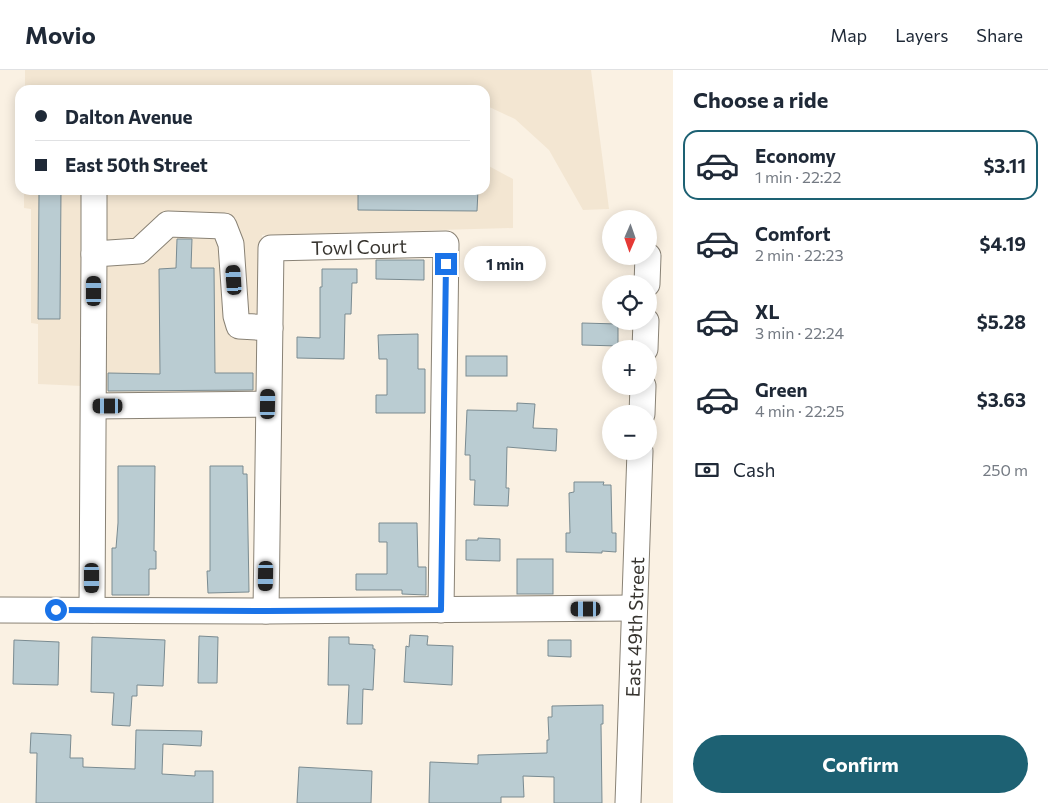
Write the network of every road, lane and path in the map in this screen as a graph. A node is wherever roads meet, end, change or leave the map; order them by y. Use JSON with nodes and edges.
{"nodes":[{"id":1,"x":94,"y":195,"type":"edge"},
{"id":2,"x":94,"y":254,"type":"junction"},
{"id":3,"x":270,"y":328,"type":"junction"},
{"id":4,"x":268,"y":404,"type":"junction"},
{"id":5,"x":94,"y":406,"type":"junction"},
{"id":6,"x":640,"y":460,"type":"edge"},
{"id":7,"x":634,"y":608,"type":"junction"},
{"id":8,"x":0,"y":610,"type":"edge"},
{"id":9,"x":92,"y":610,"type":"junction"},
{"id":10,"x":441,"y":610,"type":"junction"},
{"id":11,"x":266,"y":611,"type":"junction"},
{"id":12,"x":628,"y":803,"type":"edge"}],
"edges":[{"from":1,"to":2,"type":"street"},
{"from":2,"to":3,"type":"street"},
{"from":2,"to":5,"type":"street"},
{"from":3,"to":4,"type":"street"},
{"from":3,"to":10,"type":"street","name":"Towl Court"},
{"from":4,"to":5,"type":"street"},
{"from":4,"to":11,"type":"street"},
{"from":5,"to":9,"type":"street"},
{"from":6,"to":7,"type":"street","name":"East 49th Street"},
{"from":7,"to":10,"type":"street"},
{"from":7,"to":12,"type":"street","name":"East 49th Street"},
{"from":8,"to":9,"type":"street"},
{"from":9,"to":11,"type":"street"},
{"from":10,"to":11,"type":"street"}]}
